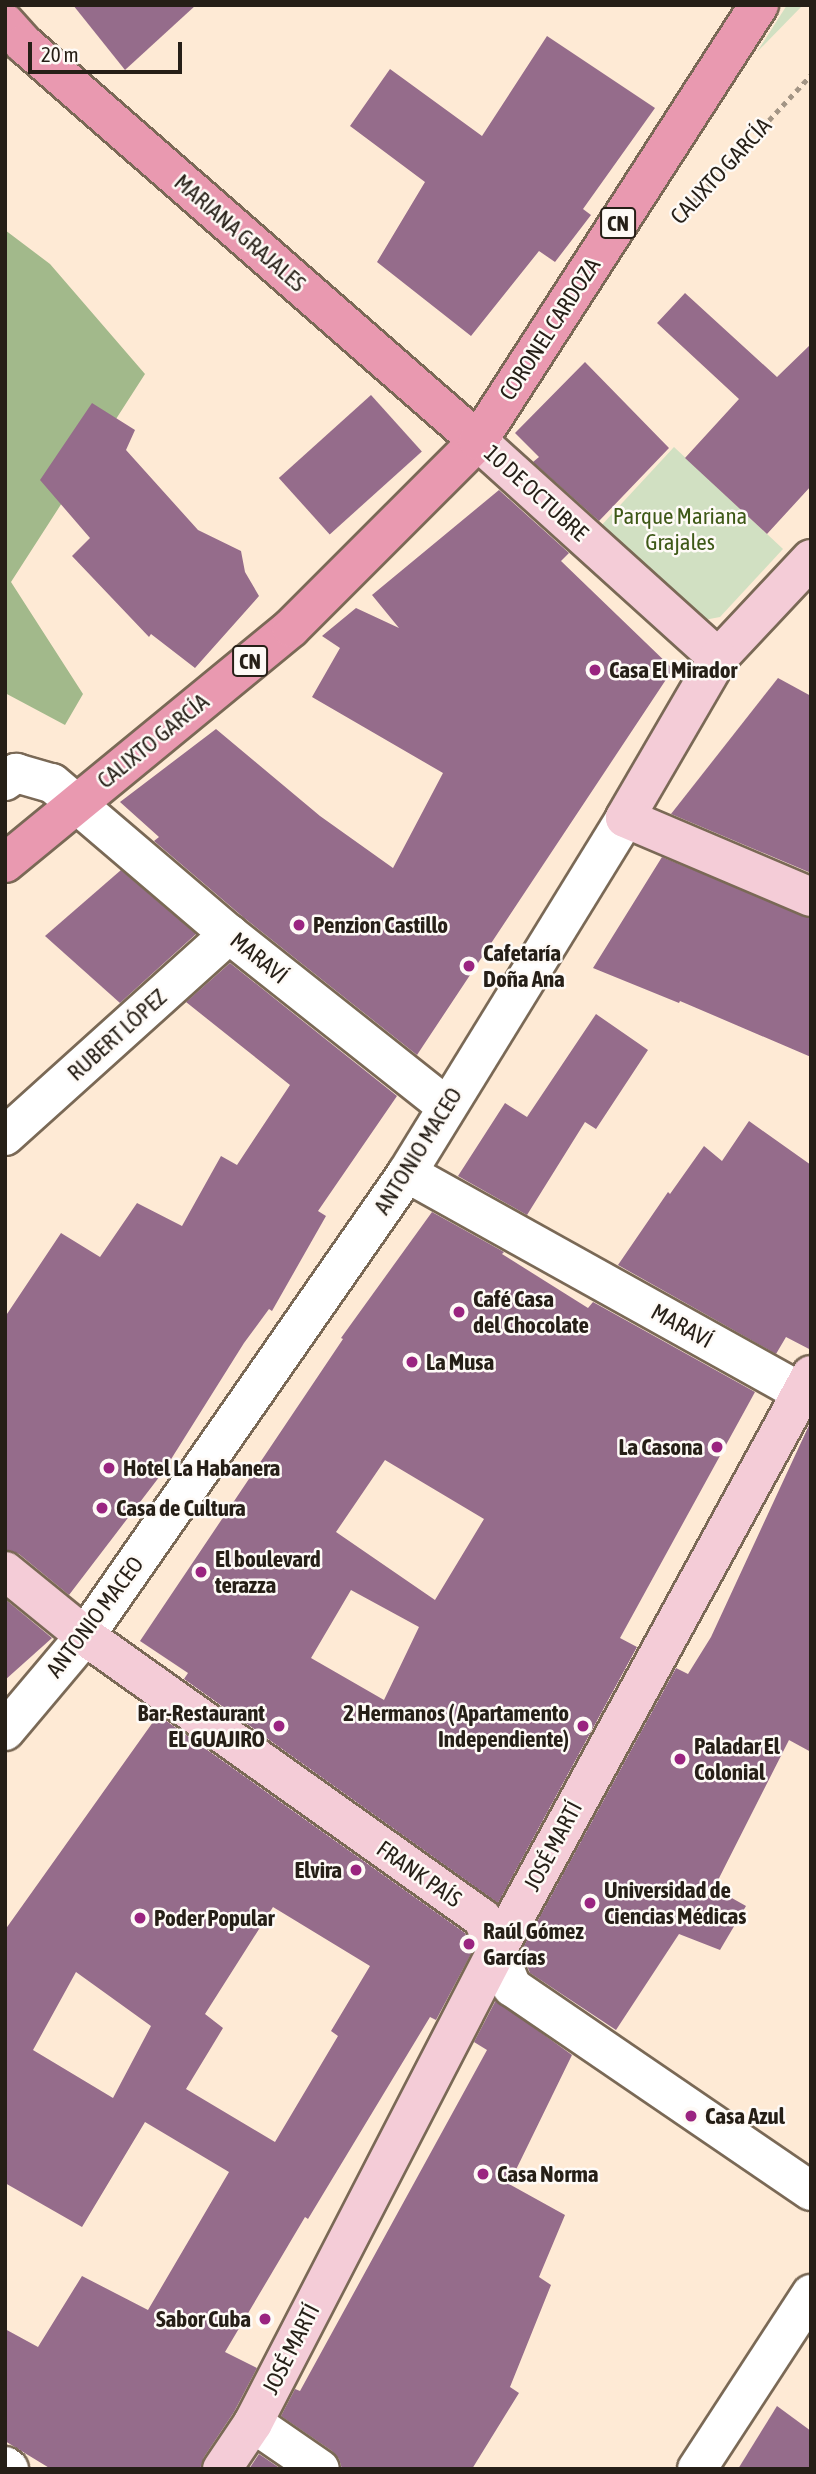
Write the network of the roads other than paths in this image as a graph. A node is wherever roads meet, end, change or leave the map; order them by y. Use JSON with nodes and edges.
{"nodes":[{"id":1,"x":759,"y":5,"type":"edge"},
{"id":2,"x":5,"y":23,"type":"edge"},
{"id":3,"x":478,"y":441,"type":"junction"},
{"id":4,"x":811,"y":559,"type":"edge"},
{"id":5,"x":718,"y":658,"type":"junction"},
{"id":6,"x":5,"y":781,"type":"edge"},
{"id":7,"x":76,"y":803,"type":"junction"},
{"id":8,"x":625,"y":818,"type":"junction"},
{"id":9,"x":5,"y":863,"type":"edge"},
{"id":10,"x":811,"y":897,"type":"edge"},
{"id":11,"x":229,"y":934,"type":"junction"},
{"id":12,"x":446,"y":1107,"type":"junction"},
{"id":13,"x":5,"y":1136,"type":"edge"},
{"id":14,"x":407,"y":1173,"type":"junction"},
{"id":15,"x":807,"y":1388,"type":"edge"},
{"id":16,"x":5,"y":1571,"type":"edge"},
{"id":17,"x":85,"y":1636,"type":"junction"},
{"id":18,"x":5,"y":1731,"type":"edge"},
{"id":19,"x":497,"y":1950,"type":"junction"},
{"id":20,"x":811,"y":2191,"type":"edge"},
{"id":21,"x":811,"y":2294,"type":"edge"},
{"id":22,"x":253,"y":2423,"type":"junction"},
{"id":23,"x":222,"y":2469,"type":"edge"},
{"id":24,"x":320,"y":2469,"type":"edge"},
{"id":25,"x":697,"y":2469,"type":"edge"}],
"edges":[{"from":1,"to":3,"type":"main road","name":"CORONEL CARDOZA","number":"CN"},
{"from":2,"to":3,"type":"main road","name":"MARIANA GRAJALES"},
{"from":3,"to":5,"type":"main road","name":"10 DE OCTUBRE"},
{"from":3,"to":7,"type":"main road","name":"CALIXTO GARCÍA","number":"CN"},
{"from":4,"to":5,"type":"main road","name":"ANTONIO MACEO"},
{"from":5,"to":8,"type":"main road","name":"ANTONIO MACEO"},
{"from":6,"to":7,"type":"street","name":"MARAVÍ"},
{"from":7,"to":9,"type":"main road","name":"CALIXTO GARCÍA","number":"CN"},
{"from":7,"to":11,"type":"street","name":"MARAVÍ"},
{"from":8,"to":10,"type":"main road"},
{"from":8,"to":12,"type":"street","name":"ANTONIO MACEO"},
{"from":11,"to":12,"type":"street","name":"MARAVÍ"},
{"from":11,"to":13,"type":"street","name":"RUBERT LÓPEZ"},
{"from":12,"to":14,"type":"street","name":"ANTONIO MACEO"},
{"from":14,"to":15,"type":"street","name":"MARAVÍ"},
{"from":14,"to":17,"type":"street","name":"ANTONIO MACEO"},
{"from":15,"to":19,"type":"main road","name":"JOSÉ MARTÍ"},
{"from":16,"to":17,"type":"main road","name":"FRANK PAÍS"},
{"from":17,"to":18,"type":"street","name":"ANTONIO MACEO"},
{"from":17,"to":19,"type":"main road","name":"FRANK PAÍS"},
{"from":19,"to":20,"type":"street","name":"FRANK PAÍS"},
{"from":19,"to":22,"type":"main road","name":"JOSÉ MARTÍ"},
{"from":21,"to":25,"type":"street"},
{"from":22,"to":23,"type":"main road","name":"JOSÉ MARTÍ"},
{"from":22,"to":24,"type":"street"}]}
